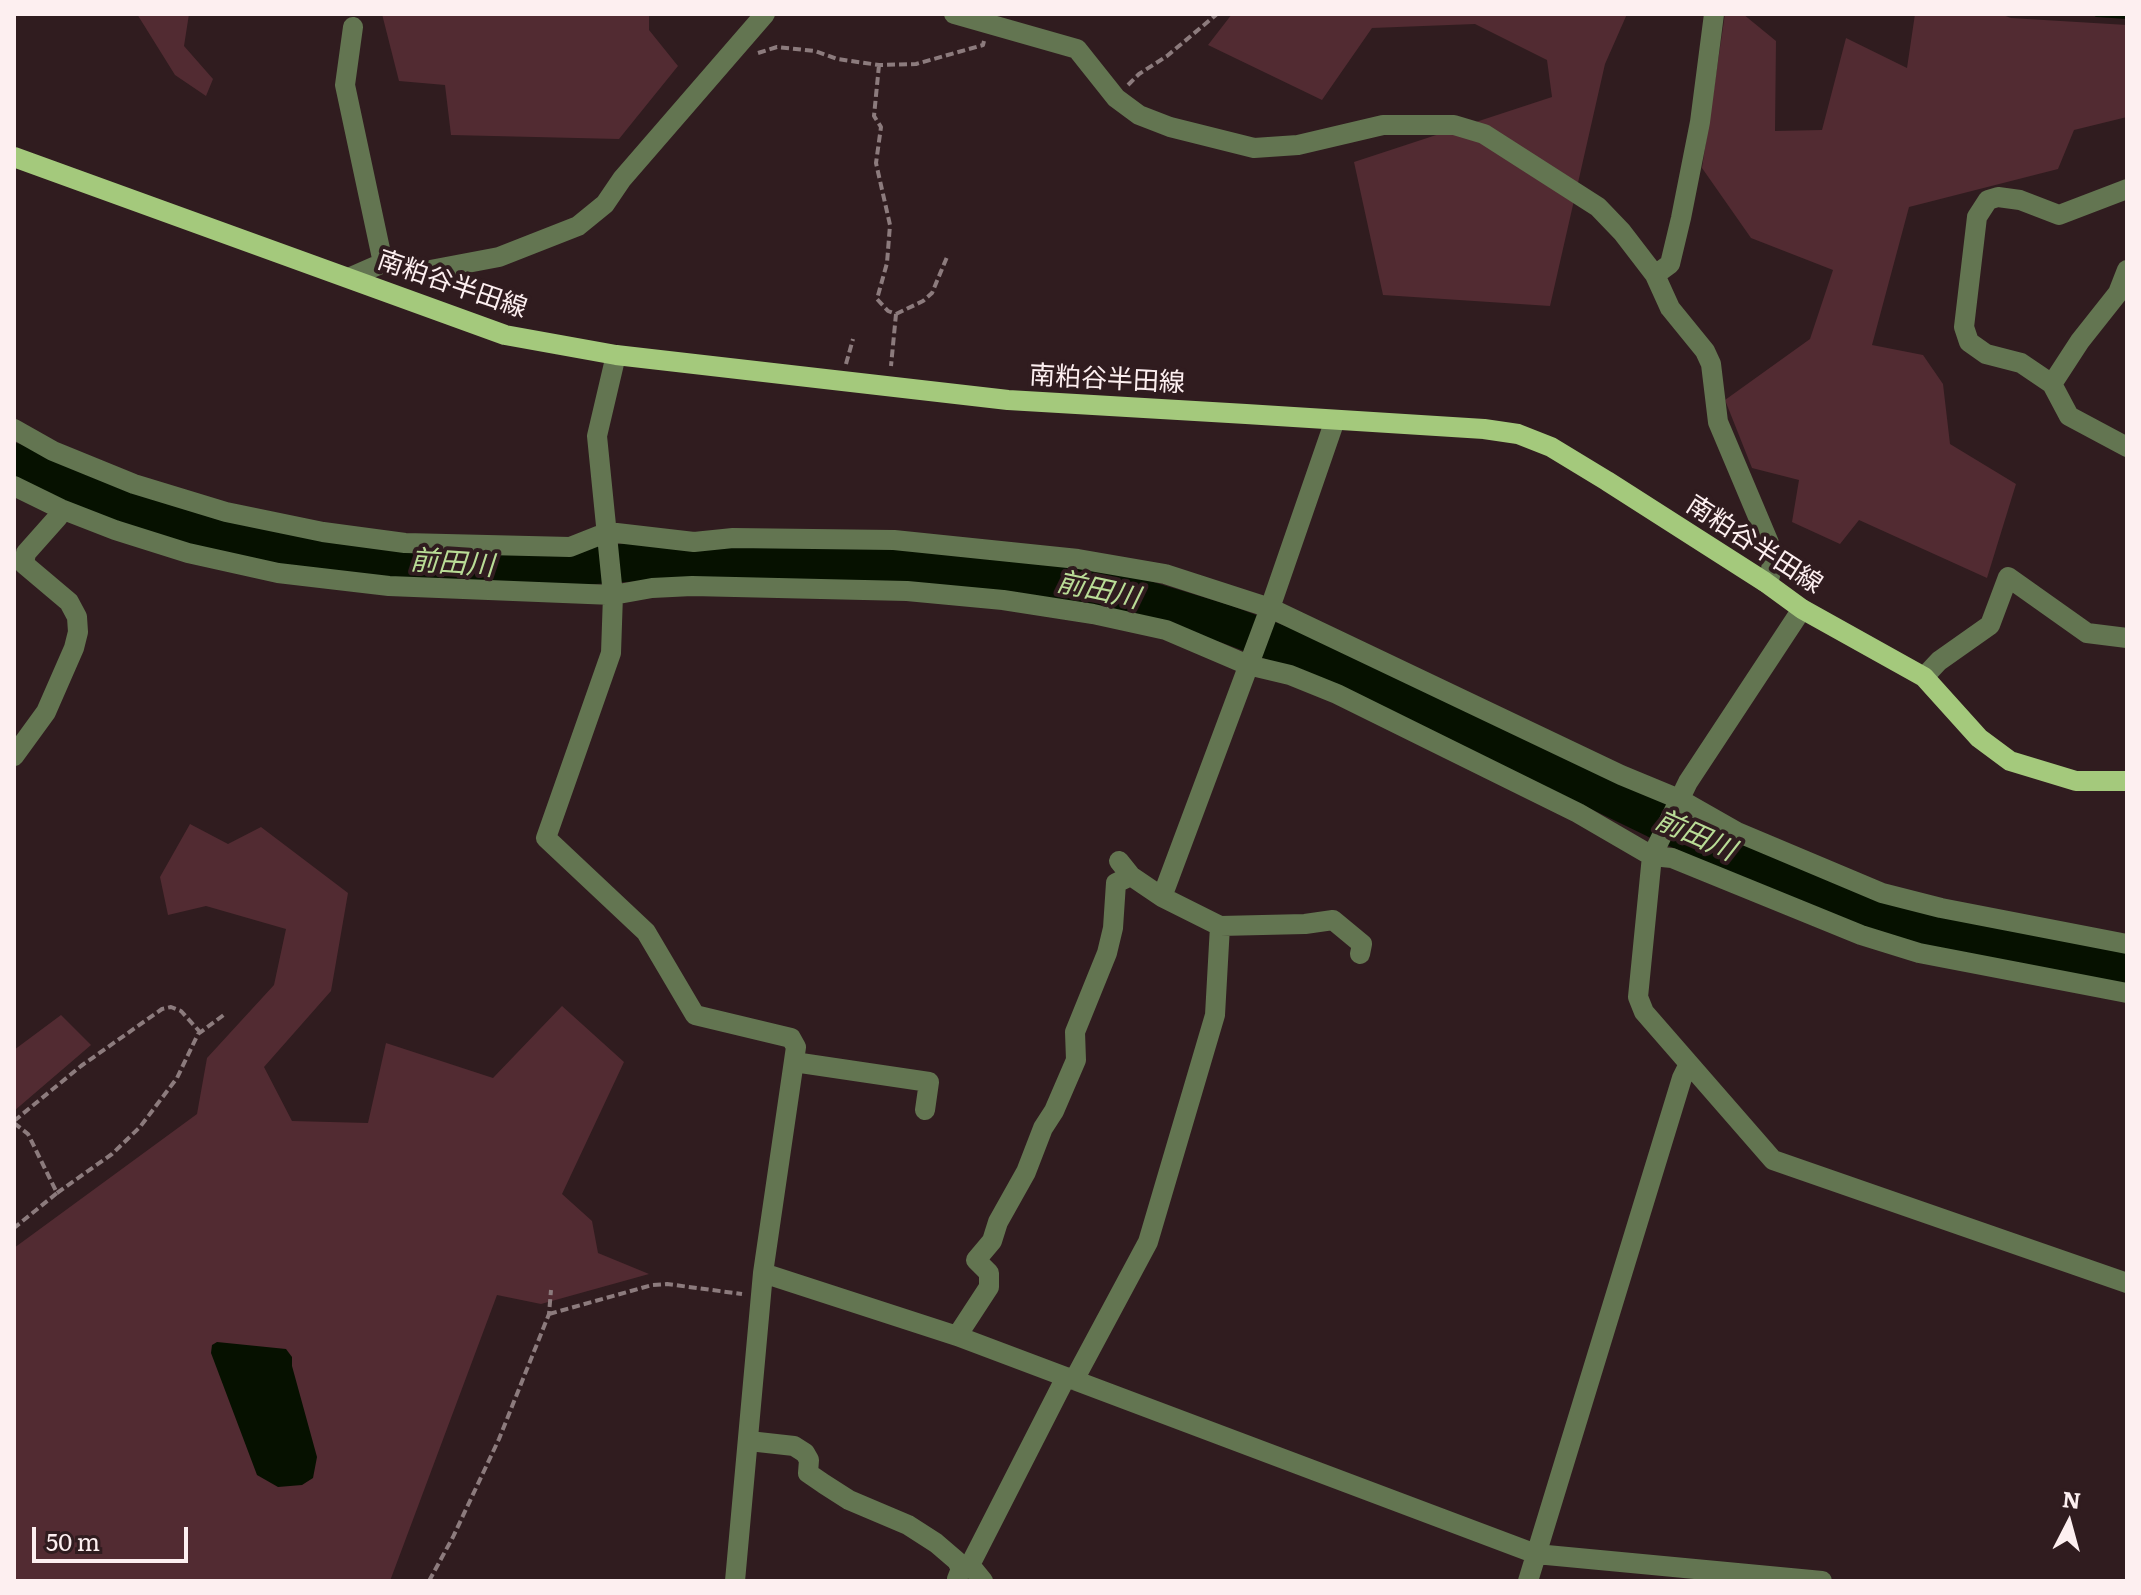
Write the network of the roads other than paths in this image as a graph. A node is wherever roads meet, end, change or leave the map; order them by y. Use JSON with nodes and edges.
{"nodes":[{"id":1,"x":765,"y":14,"type":"edge"},
{"id":2,"x":954,"y":14,"type":"edge"},
{"id":3,"x":1714,"y":14,"type":"edge"},
{"id":4,"x":353,"y":27,"type":"dead end"},
{"id":5,"x":14,"y":157,"type":"edge"},
{"id":6,"x":2127,"y":189,"type":"edge"},
{"id":7,"x":383,"y":263,"type":"junction"},
{"id":8,"x":2127,"y":270,"type":"edge"},
{"id":9,"x":1655,"y":275,"type":"junction"},
{"id":10,"x":351,"y":277,"type":"junction"},
{"id":11,"x":616,"y":355,"type":"junction"},
{"id":12,"x":2052,"y":384,"type":"junction"},
{"id":13,"x":1335,"y":420,"type":"junction"},
{"id":14,"x":14,"y":429,"type":"edge"},
{"id":15,"x":2127,"y":447,"type":"edge"},
{"id":16,"x":14,"y":486,"type":"edge"},
{"id":17,"x":61,"y":509,"type":"junction"},
{"id":18,"x":608,"y":532,"type":"junction"},
{"id":19,"x":1765,"y":582,"type":"junction"},
{"id":20,"x":613,"y":595,"type":"junction"},
{"id":21,"x":1802,"y":609,"type":"junction"},
{"id":22,"x":1268,"y":613,"type":"junction"},
{"id":23,"x":2127,"y":638,"type":"edge"},
{"id":24,"x":1251,"y":660,"type":"junction"},
{"id":25,"x":1924,"y":677,"type":"junction"},
{"id":26,"x":14,"y":756,"type":"edge"},
{"id":27,"x":2127,"y":781,"type":"edge"},
{"id":28,"x":1679,"y":799,"type":"junction"},
{"id":29,"x":1655,"y":851,"type":"junction"},
{"id":30,"x":1162,"y":897,"type":"junction"},
{"id":31,"x":1220,"y":926,"type":"junction"},
{"id":32,"x":2127,"y":944,"type":"edge"},
{"id":33,"x":1360,"y":954,"type":"dead end"},
{"id":34,"x":2127,"y":993,"type":"edge"},
{"id":35,"x":794,"y":1062,"type":"junction"},
{"id":36,"x":1689,"y":1064,"type":"junction"},
{"id":37,"x":925,"y":1110,"type":"dead end"},
{"id":38,"x":763,"y":1273,"type":"junction"},
{"id":39,"x":2127,"y":1283,"type":"edge"},
{"id":40,"x":957,"y":1336,"type":"junction"},
{"id":41,"x":1070,"y":1379,"type":"junction"},
{"id":42,"x":749,"y":1441,"type":"junction"},
{"id":43,"x":1536,"y":1554,"type":"junction"},
{"id":44,"x":968,"y":1574,"type":"edge"},
{"id":45,"x":1786,"y":1579,"type":"edge"},
{"id":46,"x":735,"y":1581,"type":"edge"},
{"id":47,"x":1528,"y":1581,"type":"edge"},
{"id":48,"x":1822,"y":1581,"type":"edge"}],
"edges":[{"from":1,"to":7,"type":"street"},
{"from":2,"to":9,"type":"street"},
{"from":3,"to":9,"type":"street"},
{"from":4,"to":7,"type":"street"},
{"from":5,"to":10,"type":"main road","name":"南粕谷半田線"},
{"from":6,"to":12,"type":"street"},
{"from":7,"to":10,"type":"street"},
{"from":8,"to":12,"type":"street"},
{"from":9,"to":19,"type":"street"},
{"from":10,"to":11,"type":"main road","name":"南粕谷半田線"},
{"from":11,"to":13,"type":"main road","name":"南粕谷半田線"},
{"from":11,"to":18,"type":"street"},
{"from":12,"to":15,"type":"street"},
{"from":13,"to":19,"type":"main road","name":"南粕谷半田線"},
{"from":13,"to":22,"type":"street"},
{"from":14,"to":18,"type":"street"},
{"from":16,"to":17,"type":"street"},
{"from":17,"to":20,"type":"street"},
{"from":17,"to":26,"type":"street"},
{"from":18,"to":20,"type":"street"},
{"from":18,"to":22,"type":"street"},
{"from":19,"to":21,"type":"main road","name":"南粕谷半田線"},
{"from":20,"to":24,"type":"street"},
{"from":20,"to":35,"type":"street"},
{"from":21,"to":25,"type":"main road","name":"南粕谷半田線"},
{"from":21,"to":28,"type":"street"},
{"from":22,"to":24,"type":"street"},
{"from":22,"to":28,"type":"street"},
{"from":23,"to":25,"type":"street"},
{"from":24,"to":29,"type":"street"},
{"from":24,"to":30,"type":"street"},
{"from":25,"to":27,"type":"main road","name":"南粕谷半田線"},
{"from":28,"to":29,"type":"street"},
{"from":28,"to":32,"type":"street"},
{"from":29,"to":34,"type":"street"},
{"from":29,"to":36,"type":"street"},
{"from":30,"to":31,"type":"street"},
{"from":30,"to":40,"type":"street"},
{"from":31,"to":33,"type":"street"},
{"from":31,"to":41,"type":"street"},
{"from":35,"to":37,"type":"street"},
{"from":35,"to":38,"type":"street"},
{"from":36,"to":39,"type":"street"},
{"from":36,"to":43,"type":"street"},
{"from":38,"to":40,"type":"street"},
{"from":38,"to":42,"type":"street"},
{"from":40,"to":41,"type":"street"},
{"from":41,"to":43,"type":"street"},
{"from":41,"to":44,"type":"street"},
{"from":42,"to":44,"type":"street"},
{"from":42,"to":46,"type":"street"},
{"from":43,"to":45,"type":"street"},
{"from":43,"to":47,"type":"street"},
{"from":45,"to":48,"type":"street"}]}
